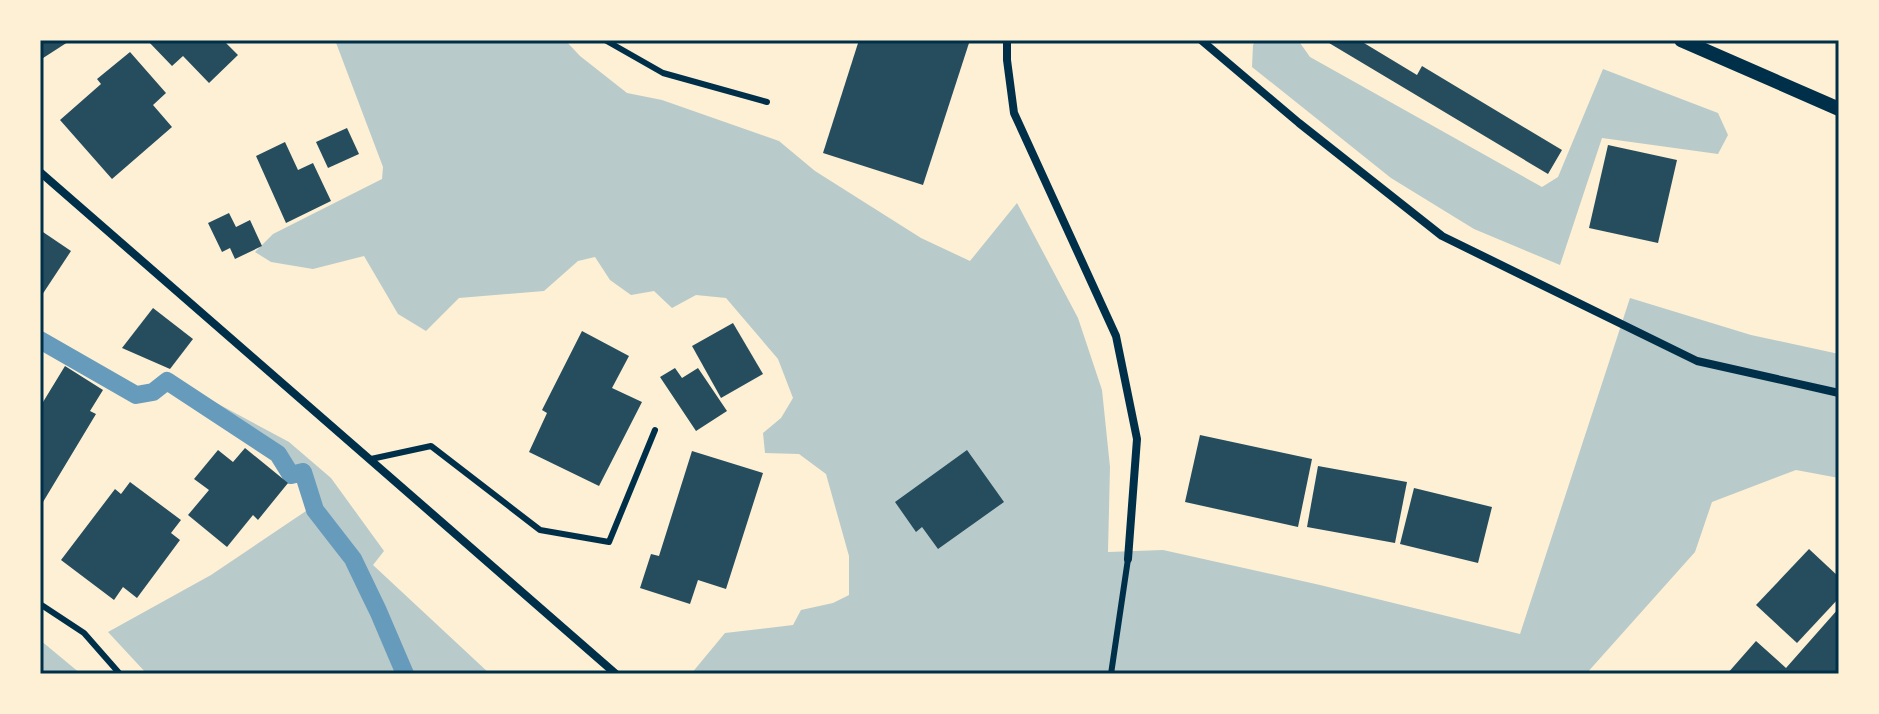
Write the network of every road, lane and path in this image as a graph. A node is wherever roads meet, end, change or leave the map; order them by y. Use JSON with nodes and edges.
{"nodes":[{"id":1,"x":605,"y":40,"type":"edge"},
{"id":2,"x":1007,"y":40,"type":"edge"},
{"id":3,"x":1201,"y":40,"type":"edge"},
{"id":4,"x":1681,"y":40,"type":"edge"},
{"id":5,"x":767,"y":102,"type":"dead end"},
{"id":6,"x":1839,"y":109,"type":"edge"},
{"id":7,"x":40,"y":172,"type":"edge"},
{"id":8,"x":1839,"y":393,"type":"edge"},
{"id":9,"x":655,"y":430,"type":"dead end"},
{"id":10,"x":371,"y":459,"type":"junction"},
{"id":11,"x":1128,"y":559,"type":"joint"},
{"id":12,"x":40,"y":604,"type":"edge"},
{"id":13,"x":120,"y":674,"type":"edge"},
{"id":14,"x":616,"y":674,"type":"edge"},
{"id":15,"x":1111,"y":674,"type":"edge"}],
"edges":[{"from":1,"to":5,"type":"lane"},
{"from":2,"to":11,"type":"street"},
{"from":3,"to":8,"type":"street"},
{"from":4,"to":6,"type":"street"},
{"from":7,"to":10,"type":"street"},
{"from":9,"to":10,"type":"lane"},
{"from":10,"to":14,"type":"street"},
{"from":11,"to":15,"type":"lane"},
{"from":12,"to":13,"type":"lane"}]}
